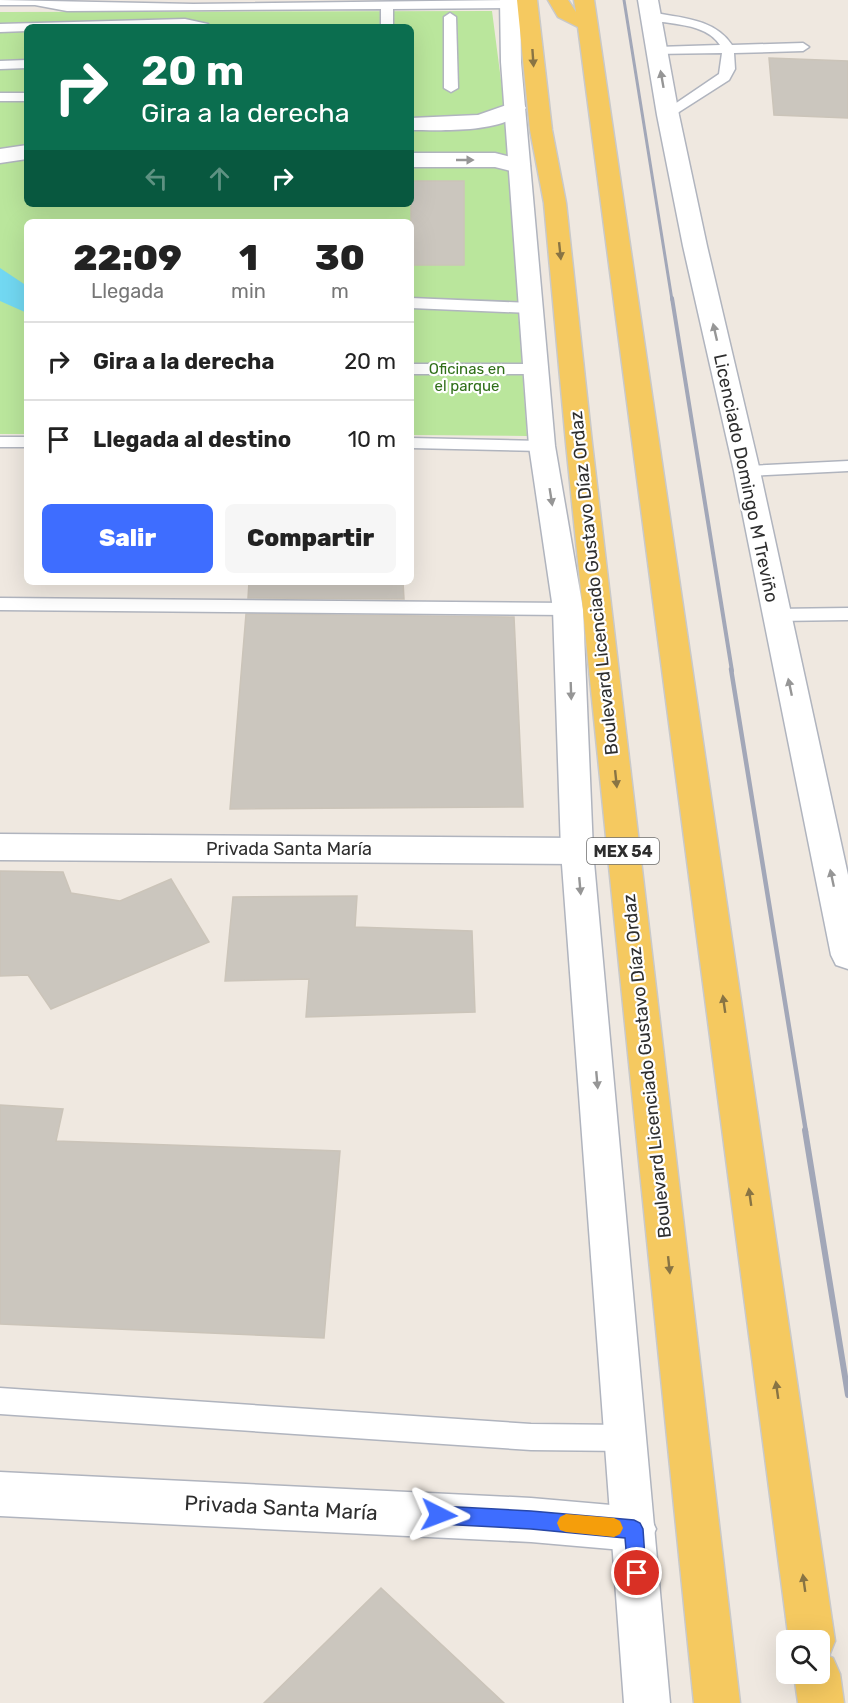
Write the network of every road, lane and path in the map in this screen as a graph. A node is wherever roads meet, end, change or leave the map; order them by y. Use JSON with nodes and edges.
{"nodes":[{"id":1,"x":113,"y":0,"type":"edge"},
{"id":2,"x":558,"y":0,"type":"edge"},
{"id":3,"x":0,"y":1,"type":"edge"},
{"id":4,"x":35,"y":1,"type":"edge"},
{"id":5,"x":514,"y":5,"type":"edge"},
{"id":6,"x":387,"y":7,"type":"junction"},
{"id":7,"x":193,"y":8,"type":"junction"},
{"id":8,"x":649,"y":8,"type":"edge"},
{"id":9,"x":585,"y":12,"type":"edge"},
{"id":10,"x":450,"y":17,"type":"junction"},
{"id":11,"x":387,"y":24,"type":"edge"},
{"id":12,"x":0,"y":27,"type":"edge"},
{"id":13,"x":24,"y":27,"type":"edge"},
{"id":14,"x":803,"y":47,"type":"dead end"},
{"id":15,"x":729,"y":49,"type":"junction"},
{"id":16,"x":657,"y":51,"type":"junction"},
{"id":17,"x":0,"y":64,"type":"edge"},
{"id":18,"x":24,"y":64,"type":"edge"},
{"id":19,"x":451,"y":88,"type":"dead end"},
{"id":20,"x":0,"y":97,"type":"edge"},
{"id":21,"x":24,"y":97,"type":"edge"},
{"id":22,"x":515,"y":108,"type":"junction"},
{"id":23,"x":668,"y":116,"type":"junction"},
{"id":24,"x":414,"y":124,"type":"edge"},
{"id":25,"x":414,"y":160,"type":"edge"},
{"id":26,"x":519,"y":166,"type":"junction"},
{"id":27,"x":414,"y":303,"type":"edge"},
{"id":28,"x":531,"y":308,"type":"junction"},
{"id":29,"x":414,"y":369,"type":"edge"},
{"id":30,"x":536,"y":369,"type":"junction"},
{"id":31,"x":0,"y":442,"type":"edge"},
{"id":32,"x":24,"y":442,"type":"edge"},
{"id":33,"x":414,"y":443,"type":"edge"},
{"id":34,"x":542,"y":446,"type":"junction"},
{"id":35,"x":848,"y":466,"type":"edge"},
{"id":36,"x":747,"y":471,"type":"junction"},
{"id":37,"x":0,"y":604,"type":"edge"},
{"id":38,"x":568,"y":609,"type":"junction"},
{"id":39,"x":848,"y":614,"type":"edge"},
{"id":40,"x":775,"y":615,"type":"junction"},
{"id":41,"x":0,"y":847,"type":"edge"},
{"id":42,"x":577,"y":851,"type":"junction"},
{"id":43,"x":847,"y":947,"type":"edge"},
{"id":44,"x":0,"y":1401,"type":"edge"},
{"id":45,"x":627,"y":1438,"type":"junction"},
{"id":46,"x":0,"y":1494,"type":"edge"},
{"id":47,"x":634,"y":1529,"type":"junction"},
{"id":48,"x":810,"y":1630,"type":"edge"},
{"id":49,"x":818,"y":1684,"type":"edge"},
{"id":50,"x":647,"y":1703,"type":"edge"},
{"id":51,"x":717,"y":1703,"type":"edge"},
{"id":52,"x":821,"y":1703,"type":"edge"}],
"edges":[{"from":1,"to":7,"type":"lane"},
{"from":2,"to":9,"type":"main road"},
{"from":3,"to":4,"type":"lane"},
{"from":4,"to":7,"type":"lane"},
{"from":5,"to":6,"type":"lane"},
{"from":5,"to":10,"type":"lane"},
{"from":5,"to":22,"type":"main road","name":"Boulevard Licenciado Gustavo Díaz Ordaz"},
{"from":5,"to":51,"type":"main road","name":"Boulevard Licenciado Gustavo Díaz Ordaz","number":"MEX 54","one_way":true},
{"from":6,"to":7,"type":"lane"},
{"from":6,"to":10,"type":"lane"},
{"from":6,"to":11,"type":"lane"},
{"from":8,"to":15,"type":"lane"},
{"from":8,"to":16,"type":"main road","name":"Licenciado Domingo M Treviño"},
{"from":48,"to":9,"type":"main road","one_way":true},
{"from":10,"to":19,"type":"lane"},
{"from":12,"to":13,"type":"lane"},
{"from":14,"to":15,"type":"lane"},
{"from":15,"to":16,"type":"lane"},
{"from":15,"to":23,"type":"lane"},
{"from":23,"to":16,"type":"main road","name":"Licenciado Domingo M Treviño","one_way":true},
{"from":17,"to":18,"type":"lane"},
{"from":20,"to":21,"type":"lane"},
{"from":22,"to":24,"type":"main road"},
{"from":22,"to":26,"type":"main road","name":"Boulevard Licenciado Gustavo Díaz Ordaz"},
{"from":36,"to":23,"type":"main road","name":"Licenciado Domingo M Treviño","one_way":true},
{"from":25,"to":26,"type":"main road","one_way":true},
{"from":26,"to":28,"type":"main road","name":"Boulevard Licenciado Gustavo Díaz Ordaz"},
{"from":27,"to":28,"type":"lane"},
{"from":28,"to":30,"type":"main road","name":"Boulevard Licenciado Gustavo Díaz Ordaz"},
{"from":29,"to":30,"type":"lane"},
{"from":30,"to":34,"type":"main road","name":"Boulevard Licenciado Gustavo Díaz Ordaz"},
{"from":31,"to":32,"type":"lane"},
{"from":33,"to":34,"type":"lane"},
{"from":34,"to":38,"type":"main road","name":"Boulevard Licenciado Gustavo Díaz Ordaz","one_way":true},
{"from":35,"to":36,"type":"lane"},
{"from":36,"to":40,"type":"main road","name":"Licenciado Domingo M Treviño"},
{"from":37,"to":38,"type":"lane"},
{"from":38,"to":42,"type":"main road","name":"Boulevard Licenciado Gustavo Díaz Ordaz","one_way":true},
{"from":39,"to":40,"type":"lane"},
{"from":43,"to":40,"type":"main road","name":"Licenciado Domingo M Treviño","one_way":true},
{"from":41,"to":42,"type":"main road","name":"Privada Santa María"},
{"from":42,"to":45,"type":"main road","name":"Boulevard Licenciado Gustavo Díaz Ordaz","one_way":true},
{"from":44,"to":45,"type":"lane"},
{"from":45,"to":47,"type":"main road","name":"Boulevard Licenciado Gustavo Díaz Ordaz"},
{"from":46,"to":47,"type":"main road","name":"Privada Santa María"},
{"from":47,"to":50,"type":"main road","name":"Boulevard Licenciado Gustavo Díaz Ordaz"},
{"from":49,"to":52,"type":"main road"}]}
